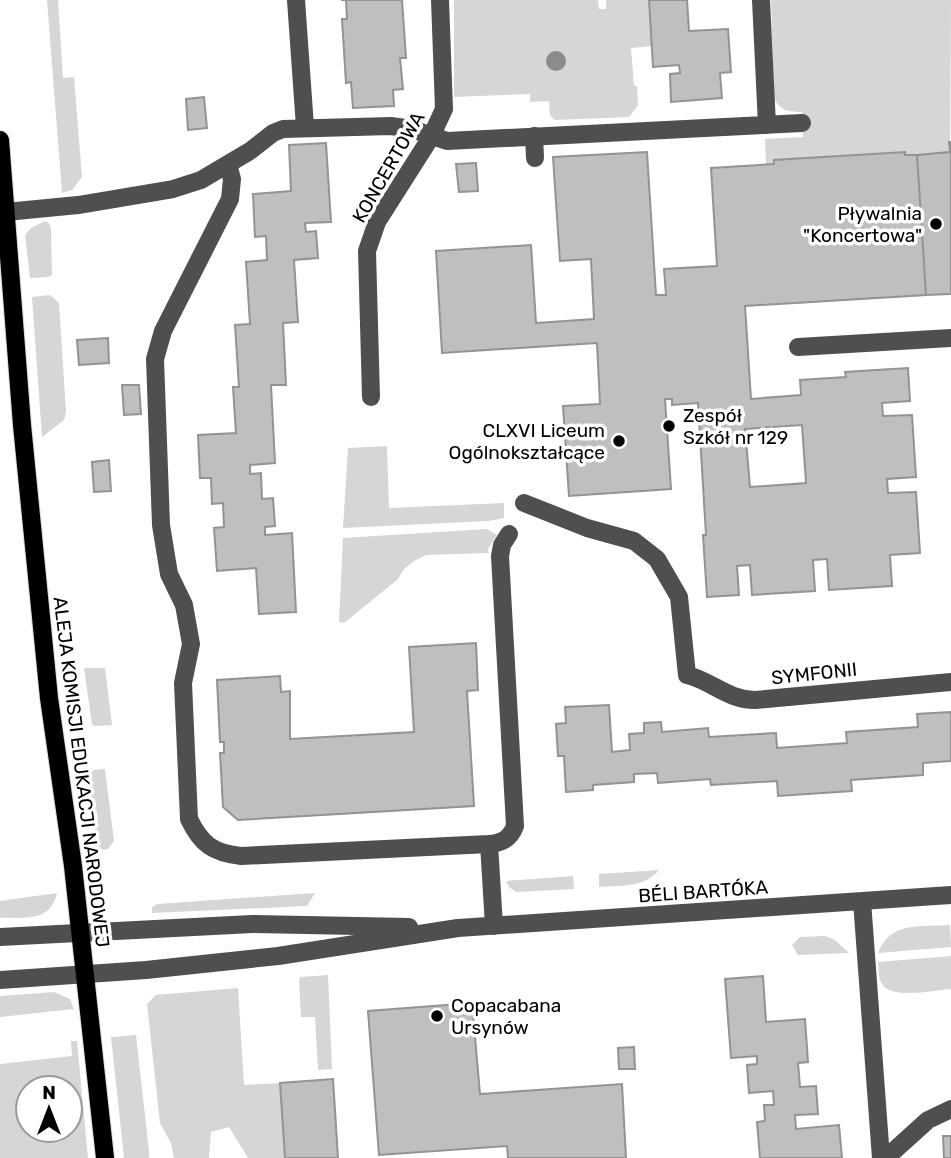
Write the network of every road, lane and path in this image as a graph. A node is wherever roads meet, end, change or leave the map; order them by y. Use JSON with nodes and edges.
{"nodes":[{"id":1,"x":296,"y":0,"type":"edge"},
{"id":2,"x":440,"y":0,"type":"edge"},
{"id":3,"x":761,"y":0,"type":"edge"},
{"id":4,"x":802,"y":123,"type":"dead end"},
{"id":5,"x":767,"y":125,"type":"junction"},
{"id":6,"x":305,"y":127,"type":"junction"},
{"id":7,"x":534,"y":136,"type":"junction"},
{"id":8,"x":432,"y":137,"type":"junction"},
{"id":9,"x":0,"y":140,"type":"edge"},
{"id":10,"x":535,"y":158,"type":"dead end"},
{"id":11,"x":228,"y":164,"type":"junction"},
{"id":12,"x":3,"y":215,"type":"edge"},
{"id":13,"x":951,"y":338,"type":"edge"},
{"id":14,"x":797,"y":347,"type":"dead end"},
{"id":15,"x":371,"y":397,"type":"dead end"},
{"id":16,"x":524,"y":503,"type":"dead end"},
{"id":17,"x":509,"y":534,"type":"dead end"},
{"id":18,"x":951,"y":682,"type":"edge"},
{"id":19,"x":489,"y":844,"type":"junction"},
{"id":20,"x":951,"y":895,"type":"edge"},
{"id":21,"x":862,"y":901,"type":"junction"},
{"id":22,"x":494,"y":926,"type":"junction"},
{"id":23,"x":458,"y":928,"type":"junction"},
{"id":24,"x":81,"y":933,"type":"junction"},
{"id":25,"x":0,"y":937,"type":"edge"},
{"id":26,"x":86,"y":974,"type":"junction"},
{"id":27,"x":0,"y":980,"type":"edge"},
{"id":28,"x":951,"y":1109,"type":"edge"},
{"id":29,"x":105,"y":1158,"type":"edge"},
{"id":30,"x":884,"y":1158,"type":"edge"}],
"edges":[{"from":1,"to":6,"type":"street"},
{"from":2,"to":8,"type":"street","name":"KONCERTOWA"},
{"from":3,"to":5,"type":"street"},
{"from":4,"to":5,"type":"street"},
{"from":5,"to":7,"type":"street"},
{"from":6,"to":8,"type":"street"},
{"from":6,"to":11,"type":"street"},
{"from":7,"to":8,"type":"street"},
{"from":7,"to":10,"type":"street"},
{"from":8,"to":15,"type":"street","name":"KONCERTOWA"},
{"from":9,"to":12,"type":"main road","name":"ALEJA KOMISJI EDUKACJI NARODOWEJ"},
{"from":11,"to":12,"type":"street"},
{"from":11,"to":19,"type":"street"},
{"from":12,"to":24,"type":"main road","name":"ALEJA KOMISJI EDUKACJI NARODOWEJ"},
{"from":13,"to":14,"type":"street"},
{"from":16,"to":18,"type":"street","name":"SYMFONII"},
{"from":17,"to":19,"type":"street"},
{"from":19,"to":22,"type":"street"},
{"from":20,"to":21,"type":"street","name":"BÉLI BARTÓKA"},
{"from":21,"to":22,"type":"street","name":"BÉLI BARTÓKA"},
{"from":21,"to":30,"type":"street"},
{"from":22,"to":23,"type":"street","name":"BÉLI BARTÓKA"},
{"from":23,"to":24,"type":"street","name":"BÉLI BARTÓKA"},
{"from":23,"to":26,"type":"street","name":"BÉLI BARTÓKA"},
{"from":24,"to":25,"type":"street","name":"BÉLI BARTÓKA"},
{"from":24,"to":26,"type":"main road","name":"ALEJA KOMISJI EDUKACJI NARODOWEJ"},
{"from":26,"to":27,"type":"street","name":"BÉLI BARTÓKA"},
{"from":26,"to":29,"type":"main road","name":"ALEJA KOMISJI EDUKACJI NARODOWEJ"},
{"from":28,"to":30,"type":"street"}]}
